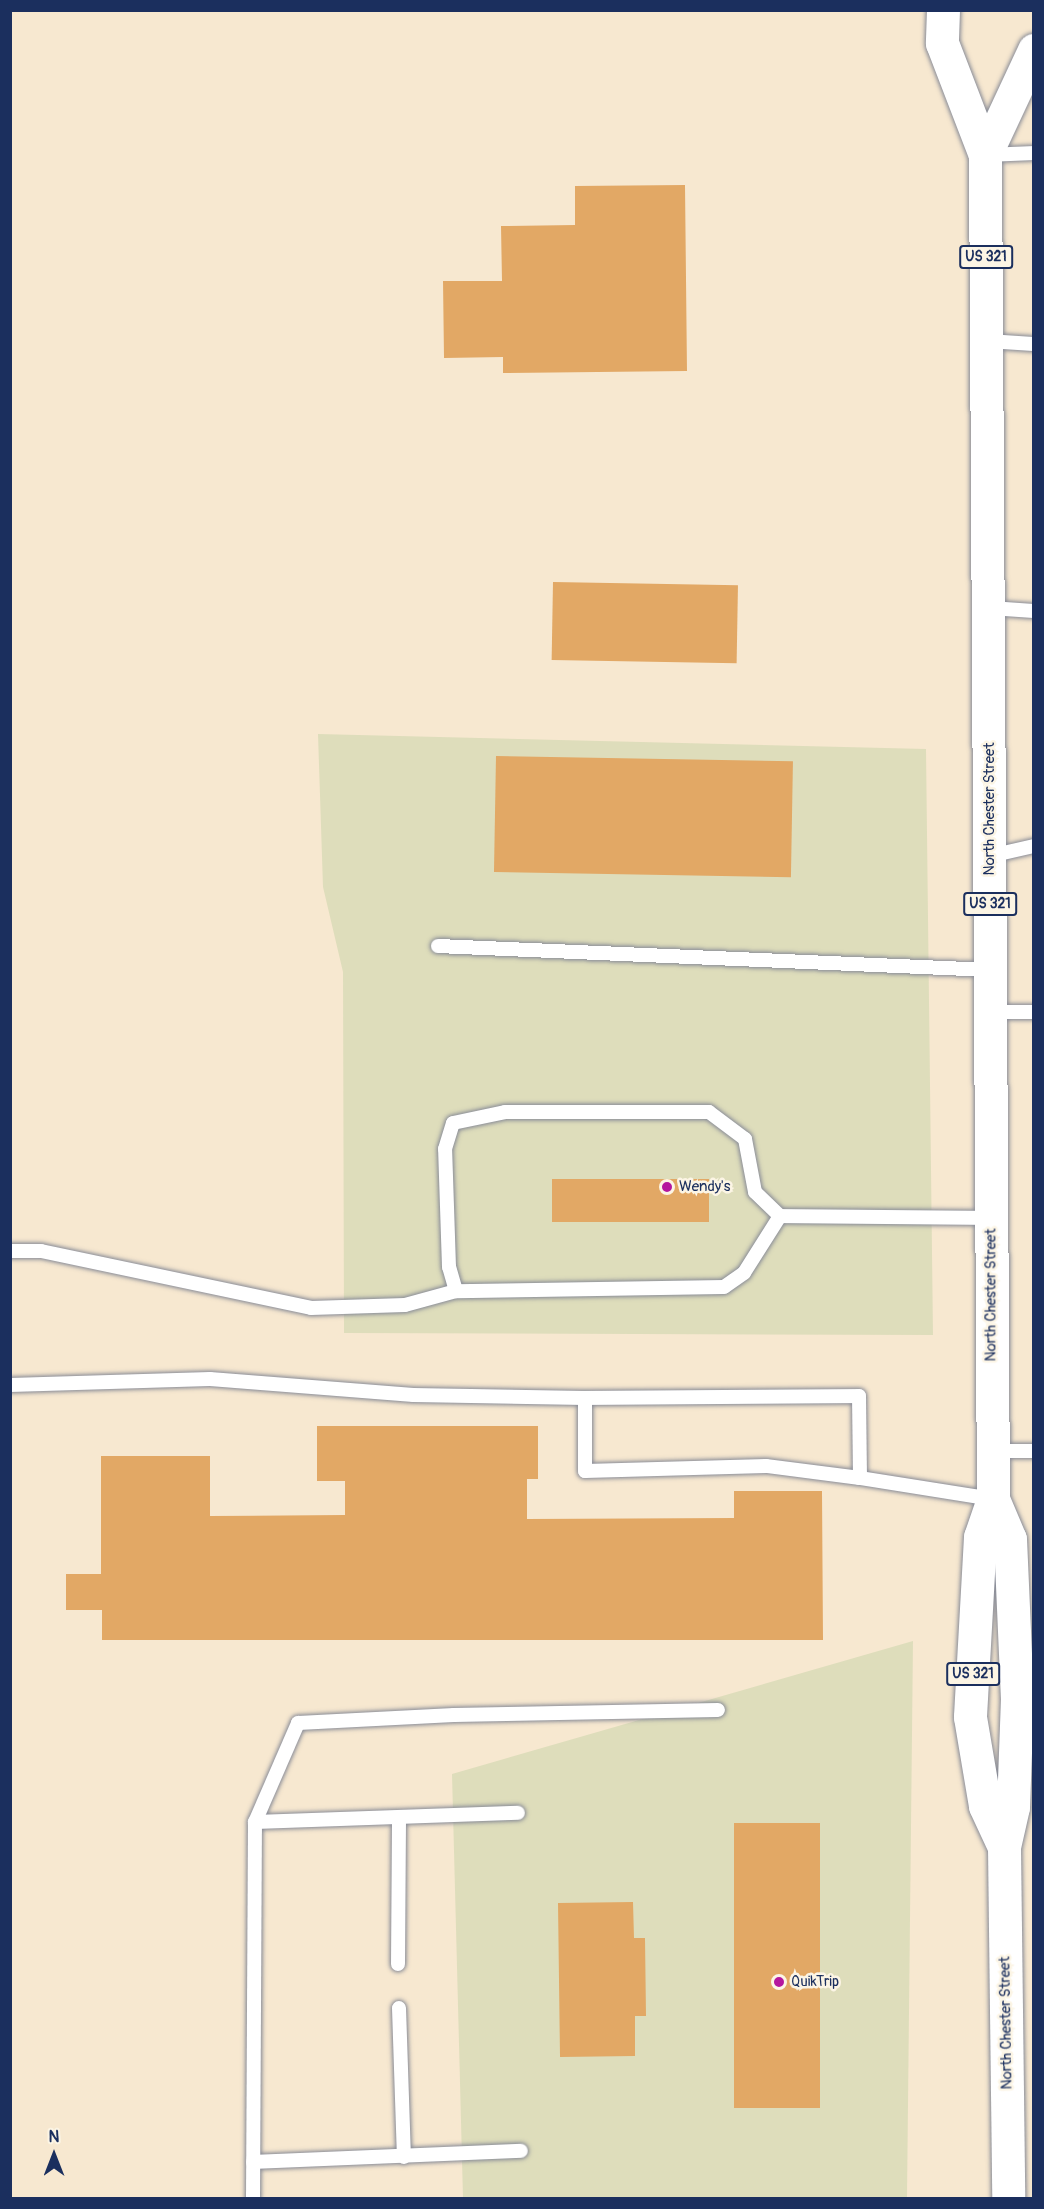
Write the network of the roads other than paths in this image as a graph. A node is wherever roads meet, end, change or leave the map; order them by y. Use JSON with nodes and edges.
{"nodes":[{"id":1,"x":943,"y":10,"type":"edge"},
{"id":2,"x":1034,"y":50,"type":"edge"},
{"id":3,"x":1034,"y":153,"type":"edge"},
{"id":4,"x":985,"y":155,"type":"junction"},
{"id":5,"x":987,"y":341,"type":"junction"},
{"id":6,"x":1034,"y":344,"type":"edge"},
{"id":7,"x":990,"y":608,"type":"junction"},
{"id":8,"x":1034,"y":610,"type":"edge"},
{"id":9,"x":1034,"y":846,"type":"edge"},
{"id":10,"x":990,"y":856,"type":"junction"},
{"id":11,"x":438,"y":946,"type":"dead end"},
{"id":12,"x":990,"y":970,"type":"junction"},
{"id":13,"x":990,"y":1012,"type":"junction"},
{"id":14,"x":1034,"y":1012,"type":"edge"},
{"id":15,"x":780,"y":1216,"type":"junction"},
{"id":16,"x":990,"y":1218,"type":"junction"},
{"id":17,"x":10,"y":1251,"type":"edge"},
{"id":18,"x":456,"y":1291,"type":"junction"},
{"id":19,"x":10,"y":1385,"type":"edge"},
{"id":20,"x":585,"y":1398,"type":"junction"},
{"id":21,"x":992,"y":1451,"type":"junction"},
{"id":22,"x":1034,"y":1451,"type":"edge"},
{"id":23,"x":860,"y":1478,"type":"junction"},
{"id":24,"x":993,"y":1498,"type":"junction"},
{"id":25,"x":718,"y":1710,"type":"dead end"},
{"id":26,"x":518,"y":1813,"type":"dead end"},
{"id":27,"x":399,"y":1818,"type":"junction"},
{"id":28,"x":255,"y":1822,"type":"junction"},
{"id":29,"x":1004,"y":1846,"type":"junction"},
{"id":30,"x":398,"y":1964,"type":"dead end"},
{"id":31,"x":399,"y":2008,"type":"dead end"},
{"id":32,"x":521,"y":2151,"type":"dead end"},
{"id":33,"x":404,"y":2157,"type":"junction"},
{"id":34,"x":253,"y":2162,"type":"junction"},
{"id":35,"x":253,"y":2199,"type":"edge"},
{"id":36,"x":1008,"y":2199,"type":"edge"}],
"edges":[{"from":1,"to":4,"type":"highway","name":"North Chester Street","number":"US 321"},
{"from":2,"to":4,"type":"highway","name":"North Chester Street","number":"US 321"},
{"from":3,"to":4,"type":"lane"},
{"from":4,"to":5,"type":"highway","name":"North Chester Street","number":"US 321"},
{"from":5,"to":6,"type":"lane"},
{"from":5,"to":7,"type":"highway","name":"North Chester Street","number":"US 321"},
{"from":7,"to":8,"type":"lane"},
{"from":7,"to":10,"type":"highway","name":"North Chester Street","number":"US 321"},
{"from":9,"to":10,"type":"lane"},
{"from":10,"to":12,"type":"highway","name":"North Chester Street","number":"US 321"},
{"from":11,"to":12,"type":"lane"},
{"from":12,"to":13,"type":"highway","name":"North Chester Street","number":"US 321"},
{"from":13,"to":14,"type":"lane"},
{"from":13,"to":16,"type":"highway","name":"North Chester Street","number":"US 321"},
{"from":15,"to":16,"type":"lane"},
{"from":15,"to":18,"type":"lane"},
{"from":15,"to":18,"type":"lane"},
{"from":16,"to":21,"type":"highway","name":"North Chester Street","number":"US 321"},
{"from":17,"to":18,"type":"lane"},
{"from":19,"to":20,"type":"lane"},
{"from":20,"to":23,"type":"lane"},
{"from":20,"to":23,"type":"lane"},
{"from":21,"to":22,"type":"lane"},
{"from":21,"to":24,"type":"highway","name":"North Chester Street","number":"US 321"},
{"from":23,"to":24,"type":"lane"},
{"from":24,"to":29,"type":"highway","name":"North Chester Street","number":"US 321"},
{"from":24,"to":29,"type":"highway","name":"North Chester Street","number":"US 321"},
{"from":25,"to":28,"type":"lane"},
{"from":26,"to":27,"type":"lane"},
{"from":27,"to":28,"type":"lane"},
{"from":27,"to":30,"type":"lane"},
{"from":28,"to":34,"type":"lane"},
{"from":29,"to":36,"type":"highway","name":"North Chester Street","number":"US 321"},
{"from":31,"to":33,"type":"lane"},
{"from":32,"to":33,"type":"lane"},
{"from":33,"to":34,"type":"lane"},
{"from":34,"to":35,"type":"lane"}]}
